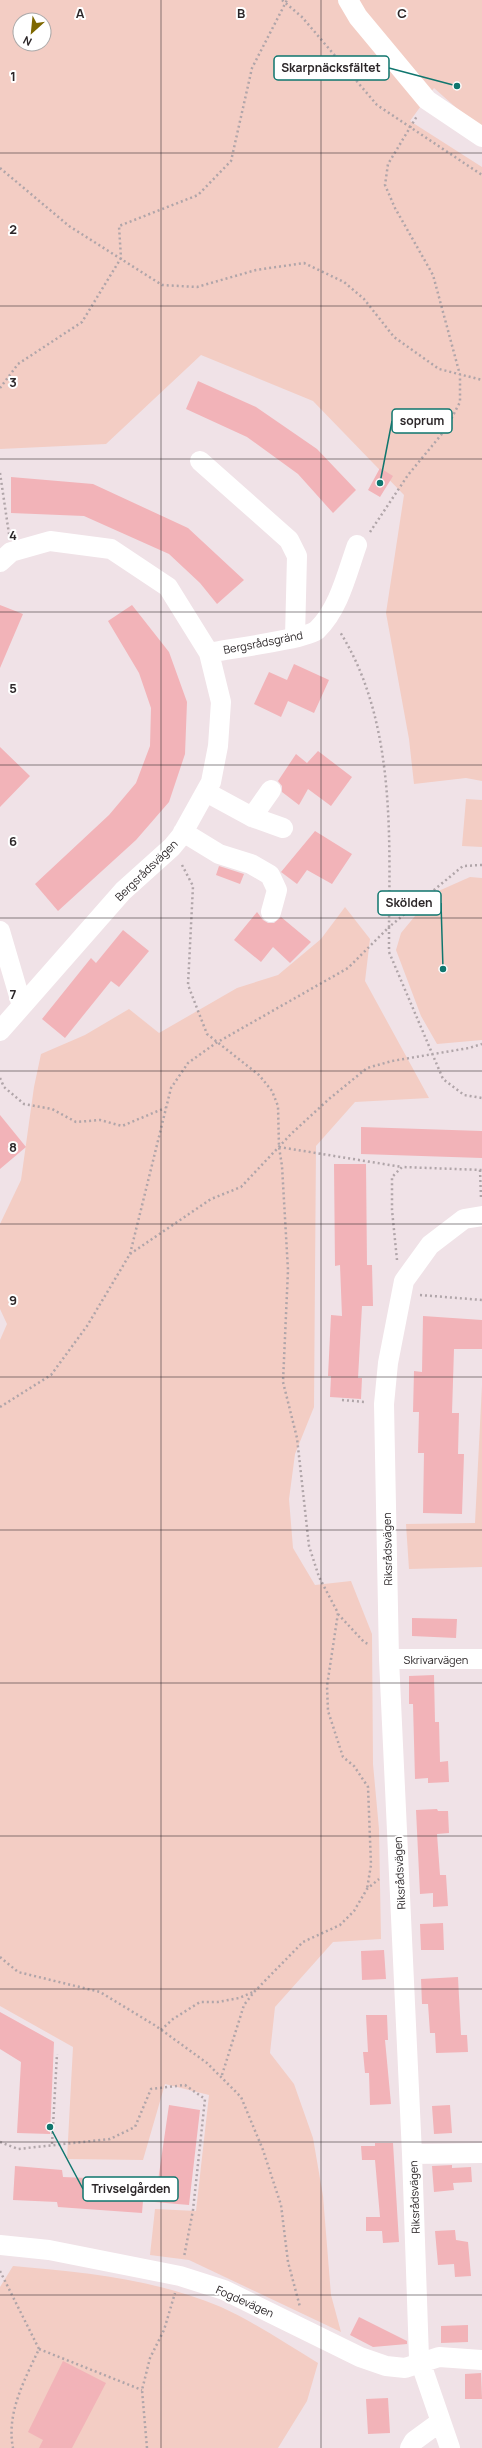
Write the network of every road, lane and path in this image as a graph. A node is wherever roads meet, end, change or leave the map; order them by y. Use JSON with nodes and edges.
{"nodes":[{"id":1,"x":282,"y":0,"type":"edge"},
{"id":2,"x":348,"y":0,"type":"edge"},
{"id":3,"x":286,"y":2,"type":"edge"},
{"id":4,"x":427,"y":100,"type":"junction"},
{"id":5,"x":410,"y":127,"type":"junction"},
{"id":6,"x":482,"y":137,"type":"edge"},
{"id":7,"x":0,"y":168,"type":"edge"},
{"id":8,"x":482,"y":175,"type":"edge"},
{"id":9,"x":121,"y":258,"type":"junction"},
{"id":10,"x":460,"y":375,"type":"junction"},
{"id":11,"x":482,"y":380,"type":"edge"},
{"id":12,"x":0,"y":388,"type":"edge"},
{"id":13,"x":200,"y":461,"type":"dead end"},
{"id":14,"x":0,"y":473,"type":"edge"},
{"id":15,"x":357,"y":545,"type":"joint"},
{"id":16,"x":6,"y":557,"type":"edge"},
{"id":17,"x":329,"y":615,"type":"junction"},
{"id":18,"x":295,"y":637,"type":"junction"},
{"id":19,"x":209,"y":653,"type":"junction"},
{"id":20,"x":271,"y":790,"type":"dead end"},
{"id":21,"x":206,"y":792,"type":"junction"},
{"id":22,"x":252,"y":817,"type":"junction"},
{"id":23,"x":282,"y":828,"type":"dead end"},
{"id":24,"x":178,"y":839,"type":"junction"},
{"id":25,"x":482,"y":865,"type":"edge"},
{"id":26,"x":271,"y":912,"type":"dead end"},
{"id":27,"x":389,"y":927,"type":"junction"},
{"id":28,"x":0,"y":931,"type":"edge"},
{"id":29,"x":22,"y":1006,"type":"junction"},
{"id":30,"x":0,"y":1031,"type":"edge"},
{"id":31,"x":216,"y":1043,"type":"junction"},
{"id":32,"x":482,"y":1044,"type":"edge"},
{"id":33,"x":432,"y":1054,"type":"junction"},
{"id":34,"x":0,"y":1078,"type":"edge"},
{"id":35,"x":482,"y":1098,"type":"edge"},
{"id":36,"x":165,"y":1108,"type":"junction"},
{"id":37,"x":279,"y":1147,"type":"junction"},
{"id":38,"x":402,"y":1167,"type":"junction"},
{"id":39,"x":481,"y":1170,"type":"edge"},
{"id":40,"x":482,"y":1216,"type":"edge"},
{"id":41,"x":130,"y":1254,"type":"junction"},
{"id":42,"x":409,"y":1274,"type":"junction"},
{"id":43,"x":402,"y":1294,"type":"junction"},
{"id":44,"x":482,"y":1300,"type":"edge"},
{"id":45,"x":342,"y":1400,"type":"dead end"},
{"id":46,"x":384,"y":1404,"type":"junction"},
{"id":47,"x":0,"y":1407,"type":"edge"},
{"id":48,"x":338,"y":1613,"type":"junction"},
{"id":49,"x":389,"y":1653,"type":"junction"},
{"id":50,"x":482,"y":1659,"type":"edge"},
{"id":51,"x":398,"y":1864,"type":"junction"},
{"id":52,"x":367,"y":1889,"type":"junction"},
{"id":53,"x":0,"y":1958,"type":"edge"},
{"id":54,"x":254,"y":1992,"type":"junction"},
{"id":55,"x":161,"y":2030,"type":"junction"},
{"id":56,"x":57,"y":2054,"type":"dead end"},
{"id":57,"x":222,"y":2076,"type":"junction"},
{"id":58,"x":0,"y":2142,"type":"edge"},
{"id":59,"x":52,"y":2144,"type":"junction"},
{"id":60,"x":482,"y":2153,"type":"edge"},
{"id":61,"x":412,"y":2154,"type":"junction"},
{"id":62,"x":0,"y":2245,"type":"edge"},
{"id":63,"x":0,"y":2271,"type":"edge"},
{"id":64,"x":180,"y":2276,"type":"junction"},
{"id":65,"x":300,"y":2326,"type":"junction"},
{"id":66,"x":39,"y":2349,"type":"junction"},
{"id":67,"x":482,"y":2360,"type":"edge"},
{"id":68,"x":421,"y":2364,"type":"junction"},
{"id":69,"x":142,"y":2390,"type":"junction"},
{"id":70,"x":440,"y":2422,"type":"junction"},
{"id":71,"x":13,"y":2448,"type":"edge"},
{"id":72,"x":147,"y":2448,"type":"edge"},
{"id":73,"x":410,"y":2448,"type":"edge"},
{"id":74,"x":450,"y":2448,"type":"edge"}],
"edges":[{"from":1,"to":3,"type":"path"},
{"from":2,"to":4,"type":"street"},
{"from":3,"to":5,"type":"path"},
{"from":3,"to":9,"type":"path"},
{"from":4,"to":5,"type":"path"},
{"from":4,"to":6,"type":"street"},
{"from":5,"to":8,"type":"path"},
{"from":5,"to":10,"type":"path"},
{"from":7,"to":9,"type":"path"},
{"from":9,"to":10,"type":"path"},
{"from":9,"to":12,"type":"path"},
{"from":10,"to":11,"type":"path"},
{"from":10,"to":15,"type":"path"},
{"from":13,"to":18,"type":"street"},
{"from":14,"to":16,"type":"path"},
{"from":15,"to":17,"type":"street","name":"Bergsrådsgränd"},
{"from":16,"to":19,"type":"street","name":"Bergsrådsvägen"},
{"from":17,"to":18,"type":"street","name":"Bergsrådsgränd"},
{"from":17,"to":27,"type":"path"},
{"from":18,"to":19,"type":"street","name":"Bergsrådsgränd"},
{"from":19,"to":21,"type":"street","name":"Bergsrådsvägen"},
{"from":20,"to":22,"type":"street"},
{"from":21,"to":22,"type":"street"},
{"from":21,"to":24,"type":"street","name":"Bergsrådsvägen"},
{"from":22,"to":23,"type":"street"},
{"from":24,"to":26,"type":"street"},
{"from":24,"to":29,"type":"street","name":"Bergsrådsvägen"},
{"from":24,"to":31,"type":"path"},
{"from":25,"to":27,"type":"path"},
{"from":27,"to":31,"type":"path"},
{"from":27,"to":33,"type":"path"},
{"from":28,"to":29,"type":"street"},
{"from":29,"to":30,"type":"street","name":"Bergsrådsvägen"},
{"from":31,"to":36,"type":"path"},
{"from":31,"to":37,"type":"path"},
{"from":32,"to":33,"type":"path"},
{"from":33,"to":35,"type":"path"},
{"from":33,"to":37,"type":"path"},
{"from":34,"to":36,"type":"path"},
{"from":36,"to":41,"type":"path"},
{"from":37,"to":38,"type":"path"},
{"from":37,"to":41,"type":"path"},
{"from":37,"to":48,"type":"path"},
{"from":38,"to":39,"type":"path"},
{"from":38,"to":42,"type":"path"},
{"from":39,"to":40,"type":"path"},
{"from":40,"to":42,"type":"street","name":"Riksrådsvägen"},
{"from":41,"to":47,"type":"path"},
{"from":42,"to":43,"type":"street","name":"Riksrådsvägen"},
{"from":43,"to":44,"type":"path"},
{"from":43,"to":46,"type":"street","name":"Riksrådsvägen"},
{"from":45,"to":46,"type":"path"},
{"from":46,"to":49,"type":"street","name":"Riksrådsvägen"},
{"from":48,"to":49,"type":"path"},
{"from":48,"to":52,"type":"path"},
{"from":49,"to":50,"type":"street","name":"Skrivarvägen"},
{"from":49,"to":51,"type":"street","name":"Riksrådsvägen"},
{"from":51,"to":52,"type":"path"},
{"from":51,"to":61,"type":"street","name":"Riksrådsvägen"},
{"from":52,"to":54,"type":"path"},
{"from":53,"to":55,"type":"path"},
{"from":54,"to":55,"type":"path"},
{"from":54,"to":57,"type":"path"},
{"from":55,"to":57,"type":"path"},
{"from":56,"to":59,"type":"path"},
{"from":57,"to":65,"type":"path"},
{"from":58,"to":59,"type":"path"},
{"from":59,"to":64,"type":"path"},
{"from":60,"to":61,"type":"street"},
{"from":61,"to":68,"type":"street","name":"Riksrådsvägen"},
{"from":62,"to":64,"type":"street","name":"Fogdevägen"},
{"from":63,"to":66,"type":"path"},
{"from":64,"to":65,"type":"street","name":"Fogdevägen"},
{"from":64,"to":69,"type":"path"},
{"from":65,"to":68,"type":"street","name":"Fogdevägen"},
{"from":66,"to":69,"type":"path"},
{"from":66,"to":71,"type":"path"},
{"from":67,"to":68,"type":"street","name":"Fogdevägen"},
{"from":68,"to":70,"type":"street","name":"Riksrådsvägen"},
{"from":69,"to":72,"type":"path"},
{"from":70,"to":73,"type":"street"},
{"from":70,"to":74,"type":"street","name":"Riksrådsvägen"}]}
